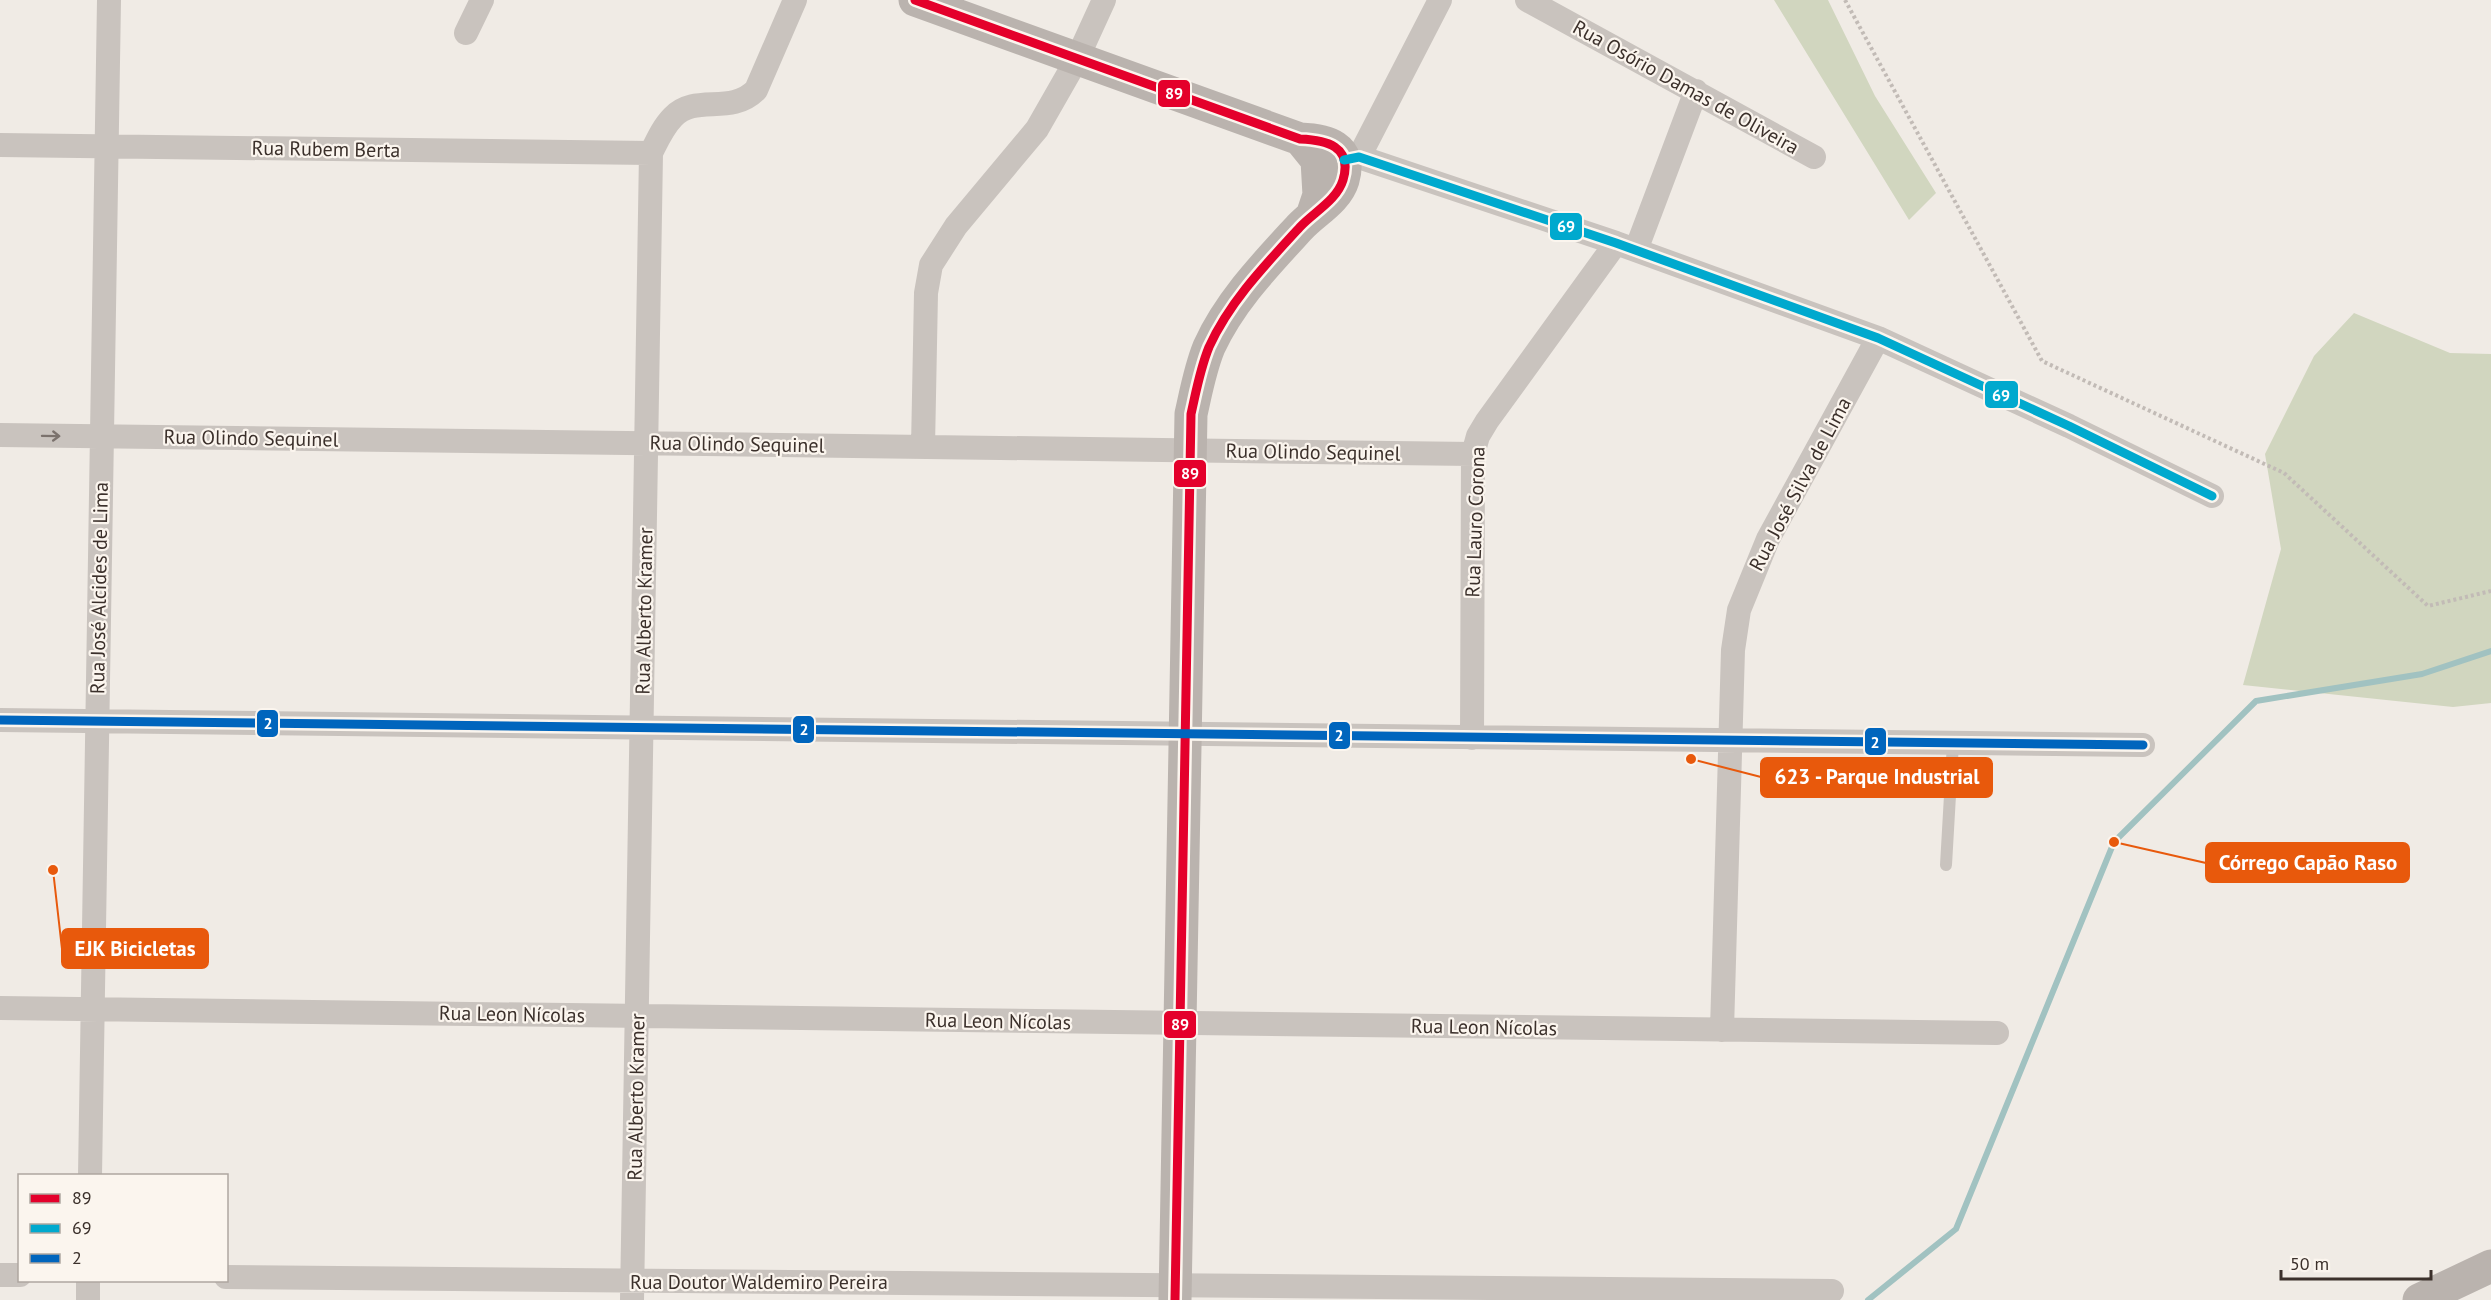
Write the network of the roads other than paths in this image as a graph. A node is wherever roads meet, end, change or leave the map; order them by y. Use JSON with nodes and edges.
{"nodes":[{"id":1,"x":109,"y":0,"type":"edge"},
{"id":2,"x":482,"y":0,"type":"edge"},
{"id":3,"x":795,"y":0,"type":"edge"},
{"id":4,"x":915,"y":0,"type":"edge"},
{"id":5,"x":1104,"y":0,"type":"edge"},
{"id":6,"x":1440,"y":0,"type":"edge"},
{"id":7,"x":1527,"y":0,"type":"edge"},
{"id":8,"x":466,"y":33,"type":"dead end"},
{"id":9,"x":1077,"y":59,"type":"junction"},
{"id":10,"x":1696,"y":91,"type":"junction"},
{"id":11,"x":1300,"y":139,"type":"junction"},
{"id":12,"x":0,"y":145,"type":"edge"},
{"id":13,"x":106,"y":146,"type":"junction"},
{"id":14,"x":651,"y":153,"type":"junction"},
{"id":15,"x":1814,"y":157,"type":"dead end"},
{"id":16,"x":1351,"y":158,"type":"junction"},
{"id":17,"x":1313,"y":213,"type":"junction"},
{"id":18,"x":1626,"y":247,"type":"junction"},
{"id":19,"x":1878,"y":338,"type":"junction"},
{"id":20,"x":0,"y":435,"type":"edge"},
{"id":21,"x":102,"y":436,"type":"junction"},
{"id":22,"x":646,"y":443,"type":"junction"},
{"id":23,"x":923,"y":447,"type":"junction"},
{"id":24,"x":1189,"y":450,"type":"junction"},
{"id":25,"x":1473,"y":454,"type":"junction"},
{"id":26,"x":2212,"y":496,"type":"dead end"},
{"id":27,"x":0,"y":720,"type":"edge"},
{"id":28,"x":97,"y":721,"type":"junction"},
{"id":29,"x":642,"y":728,"type":"junction"},
{"id":30,"x":1185,"y":734,"type":"junction"},
{"id":31,"x":1472,"y":738,"type":"junction"},
{"id":32,"x":1730,"y":741,"type":"junction"},
{"id":33,"x":1953,"y":743,"type":"junction"},
{"id":34,"x":2143,"y":746,"type":"dead end"},
{"id":35,"x":1946,"y":865,"type":"dead end"},
{"id":36,"x":0,"y":1008,"type":"edge"},
{"id":37,"x":93,"y":1009,"type":"junction"},
{"id":38,"x":637,"y":1016,"type":"junction"},
{"id":39,"x":1180,"y":1023,"type":"junction"},
{"id":40,"x":1722,"y":1030,"type":"junction"},
{"id":41,"x":1997,"y":1033,"type":"dead end"},
{"id":42,"x":90,"y":1174,"type":"edge"},
{"id":43,"x":2491,"y":1266,"type":"edge"},
{"id":44,"x":0,"y":1275,"type":"edge"},
{"id":45,"x":18,"y":1275,"type":"edge"},
{"id":46,"x":228,"y":1277,"type":"edge"},
{"id":47,"x":88,"y":1282,"type":"edge"},
{"id":48,"x":633,"y":1290,"type":"edge"},
{"id":49,"x":1832,"y":1291,"type":"dead end"},
{"id":50,"x":1175,"y":1293,"type":"edge"},
{"id":51,"x":88,"y":1300,"type":"edge"},
{"id":52,"x":2419,"y":1300,"type":"edge"}],
"edges":[{"from":1,"to":13,"type":"street","name":"Rua José Alcides de Lima"},
{"from":2,"to":8,"type":"street"},
{"from":3,"to":14,"type":"street","name":"Rua Alberto Kramer"},
{"from":4,"to":9,"type":"main road"},
{"from":5,"to":9,"type":"street"},
{"from":6,"to":16,"type":"street"},
{"from":7,"to":10,"type":"street","name":"Rua Osório Damas de Oliveira"},
{"from":9,"to":11,"type":"main road"},
{"from":9,"to":23,"type":"street"},
{"from":10,"to":15,"type":"street","name":"Rua Osório Damas de Oliveira"},
{"from":10,"to":18,"type":"street","name":"Rua Lauro Corona"},
{"from":11,"to":16,"type":"main road"},
{"from":11,"to":17,"type":"main road"},
{"from":12,"to":13,"type":"street","name":"Rua Rubem Berta"},
{"from":13,"to":14,"type":"street","name":"Rua Rubem Berta"},
{"from":13,"to":21,"type":"street","name":"Rua José Alcides de Lima"},
{"from":14,"to":22,"type":"street","name":"Rua Alberto Kramer"},
{"from":16,"to":17,"type":"main road"},
{"from":16,"to":18,"type":"street"},
{"from":17,"to":24,"type":"main road"},
{"from":18,"to":19,"type":"street"},
{"from":18,"to":25,"type":"street","name":"Rua Lauro Corona"},
{"from":19,"to":26,"type":"street"},
{"from":19,"to":32,"type":"street","name":"Rua José Silva de Lima"},
{"from":20,"to":21,"type":"street","name":"Rua Olindo Sequinel","one_way":true},
{"from":21,"to":22,"type":"street","name":"Rua Olindo Sequinel"},
{"from":21,"to":28,"type":"street","name":"Rua José Alcides de Lima"},
{"from":22,"to":23,"type":"street","name":"Rua Olindo Sequinel"},
{"from":22,"to":29,"type":"street","name":"Rua Alberto Kramer"},
{"from":23,"to":24,"type":"street","name":"Rua Olindo Sequinel"},
{"from":24,"to":25,"type":"street","name":"Rua Olindo Sequinel"},
{"from":24,"to":30,"type":"main road"},
{"from":25,"to":31,"type":"street","name":"Rua Lauro Corona"},
{"from":27,"to":28,"type":"street"},
{"from":28,"to":29,"type":"street"},
{"from":28,"to":37,"type":"street","name":"Rua José Alcides de Lima"},
{"from":29,"to":30,"type":"street"},
{"from":29,"to":38,"type":"street","name":"Rua Alberto Kramer"},
{"from":30,"to":31,"type":"street"},
{"from":30,"to":39,"type":"main road"},
{"from":31,"to":32,"type":"street"},
{"from":32,"to":33,"type":"street"},
{"from":32,"to":40,"type":"street","name":"Rua José Silva de Lima"},
{"from":33,"to":34,"type":"street"},
{"from":33,"to":35,"type":"lane"},
{"from":36,"to":37,"type":"street","name":"Rua Leon Nícolas"},
{"from":37,"to":38,"type":"street","name":"Rua Leon Nícolas"},
{"from":37,"to":42,"type":"street","name":"Rua José Alcides de Lima"},
{"from":38,"to":39,"type":"street","name":"Rua Leon Nícolas"},
{"from":38,"to":48,"type":"street","name":"Rua Alberto Kramer"},
{"from":39,"to":40,"type":"street","name":"Rua Leon Nícolas"},
{"from":39,"to":50,"type":"main road"},
{"from":40,"to":41,"type":"street","name":"Rua Leon Nícolas"},
{"from":43,"to":52,"type":"main road"},
{"from":44,"to":45,"type":"street"},
{"from":46,"to":48,"type":"street","name":"Rua Doutor Waldemiro Pereira"},
{"from":47,"to":51,"type":"street"},
{"from":48,"to":50,"type":"street","name":"Rua Doutor Waldemiro Pereira"},
{"from":49,"to":50,"type":"street","name":"Rua Doutor Waldemiro Pereira"}]}
